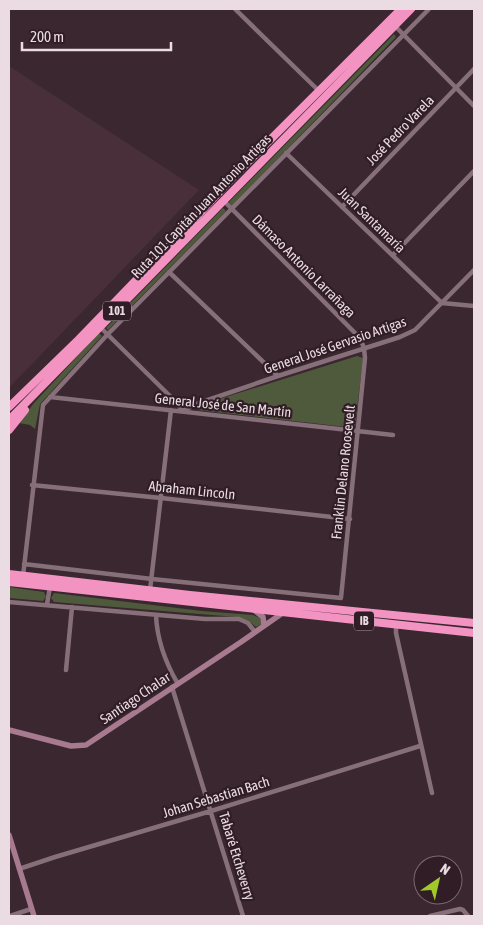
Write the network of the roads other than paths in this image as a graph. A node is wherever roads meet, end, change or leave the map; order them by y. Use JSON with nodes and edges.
{"nodes":[{"id":1,"x":235,"y":9,"type":"edge"},
{"id":2,"x":401,"y":9,"type":"edge"},
{"id":3,"x":411,"y":9,"type":"edge"},
{"id":4,"x":429,"y":9,"type":"edge"},
{"id":5,"x":395,"y":26,"type":"junction"},
{"id":6,"x":404,"y":35,"type":"junction"},
{"id":7,"x":474,"y":69,"type":"edge"},
{"id":8,"x":456,"y":88,"type":"junction"},
{"id":9,"x":319,"y":91,"type":"junction"},
{"id":10,"x":474,"y":106,"type":"edge"},
{"id":11,"x":286,"y":153,"type":"junction"},
{"id":12,"x":474,"y":171,"type":"edge"},
{"id":13,"x":224,"y":201,"type":"junction"},
{"id":14,"x":342,"y":206,"type":"junction"},
{"id":15,"x":232,"y":209,"type":"junction"},
{"id":16,"x":393,"y":255,"type":"junction"},
{"id":17,"x":474,"y":270,"type":"edge"},
{"id":18,"x":169,"y":272,"type":"junction"},
{"id":19,"x":442,"y":302,"type":"junction"},
{"id":20,"x":474,"y":306,"type":"edge"},
{"id":21,"x":100,"y":328,"type":"junction"},
{"id":22,"x":107,"y":335,"type":"junction"},
{"id":23,"x":80,"y":348,"type":"junction"},
{"id":24,"x":364,"y":348,"type":"junction"},
{"id":25,"x":278,"y":376,"type":"junction"},
{"id":26,"x":50,"y":397,"type":"junction"},
{"id":27,"x":9,"y":407,"type":"edge"},
{"id":28,"x":171,"y":410,"type":"junction"},
{"id":29,"x":183,"y":411,"type":"junction"},
{"id":30,"x":9,"y":420,"type":"edge"},
{"id":31,"x":9,"y":430,"type":"edge"},
{"id":32,"x":359,"y":431,"type":"junction"},
{"id":33,"x":393,"y":435,"type":"dead end"},
{"id":34,"x":32,"y":485,"type":"junction"},
{"id":35,"x":161,"y":498,"type":"junction"},
{"id":36,"x":350,"y":519,"type":"junction"},
{"id":37,"x":24,"y":564,"type":"junction"},
{"id":38,"x":9,"y":570,"type":"edge"},
{"id":39,"x":9,"y":574,"type":"edge"},
{"id":40,"x":21,"y":576,"type":"junction"},
{"id":41,"x":152,"y":579,"type":"junction"},
{"id":42,"x":9,"y":582,"type":"edge"},
{"id":43,"x":50,"y":587,"type":"junction"},
{"id":44,"x":150,"y":590,"type":"junction"},
{"id":45,"x":9,"y":602,"type":"edge"},
{"id":46,"x":47,"y":604,"type":"junction"},
{"id":47,"x":293,"y":604,"type":"junction"},
{"id":48,"x":72,"y":607,"type":"junction"},
{"id":49,"x":254,"y":610,"type":"junction"},
{"id":50,"x":283,"y":612,"type":"junction"},
{"id":51,"x":156,"y":615,"type":"junction"},
{"id":52,"x":474,"y":623,"type":"edge"},
{"id":53,"x":396,"y":625,"type":"junction"},
{"id":54,"x":264,"y":626,"type":"junction"},
{"id":55,"x":255,"y":632,"type":"junction"},
{"id":56,"x":474,"y":633,"type":"edge"},
{"id":57,"x":66,"y":670,"type":"dead end"},
{"id":58,"x":175,"y":685,"type":"junction"},
{"id":59,"x":9,"y":730,"type":"edge"},
{"id":60,"x":420,"y":746,"type":"junction"},
{"id":61,"x":432,"y":793,"type":"dead end"},
{"id":62,"x":211,"y":811,"type":"junction"},
{"id":63,"x":9,"y":835,"type":"edge"},
{"id":64,"x":19,"y":869,"type":"junction"},
{"id":65,"x":32,"y":910,"type":"junction"},
{"id":66,"x":10,"y":916,"type":"edge"},
{"id":67,"x":34,"y":916,"type":"edge"},
{"id":68,"x":243,"y":916,"type":"edge"},
{"id":69,"x":430,"y":916,"type":"edge"},
{"id":70,"x":468,"y":916,"type":"edge"}],
"edges":[{"from":1,"to":9,"type":"street"},
{"from":2,"to":9,"type":"highway","name":"Ruta 101 Capitán Juan Antonio Artigas","number":"101"},
{"from":3,"to":5,"type":"highway","name":"Ruta 101 Capitán Juan Antonio Artigas","number":"101"},
{"from":4,"to":6,"type":"street"},
{"from":5,"to":6,"type":"street"},
{"from":5,"to":13,"type":"highway","name":"Ruta 101 Capitán Juan Antonio Artigas","number":"101"},
{"from":6,"to":8,"type":"street"},
{"from":6,"to":11,"type":"street"},
{"from":7,"to":8,"type":"street","name":"José Pedro Varela"},
{"from":8,"to":10,"type":"street"},
{"from":8,"to":14,"type":"street","name":"José Pedro Varela"},
{"from":9,"to":27,"type":"highway","name":"Ruta 101 Capitán Juan Antonio Artigas","number":"101"},
{"from":11,"to":14,"type":"street","name":"Juan Santamaría"},
{"from":11,"to":15,"type":"street"},
{"from":12,"to":16,"type":"street"},
{"from":13,"to":15,"type":"street","name":"Dámaso Antonio Larrañaga"},
{"from":13,"to":21,"type":"highway","name":"Ruta 101 Capitán Juan Antonio Artigas","number":"101"},
{"from":14,"to":16,"type":"street","name":"Juan Santamaría"},
{"from":15,"to":18,"type":"street"},
{"from":15,"to":24,"type":"street","name":"Dámaso Antonio Larrañaga"},
{"from":16,"to":19,"type":"street","name":"Juan Santamaría"},
{"from":17,"to":19,"type":"street","name":"General José Gervasio Artigas"},
{"from":18,"to":22,"type":"street"},
{"from":18,"to":25,"type":"street"},
{"from":19,"to":20,"type":"street"},
{"from":19,"to":24,"type":"street","name":"General José Gervasio Artigas"},
{"from":21,"to":22,"type":"street"},
{"from":21,"to":23,"type":"highway","name":"Ruta 101 Capitán Juan Antonio Artigas","number":"101"},
{"from":22,"to":26,"type":"street"},
{"from":22,"to":29,"type":"street"},
{"from":23,"to":30,"type":"highway","name":"Ruta 101 Capitán Juan Antonio Artigas","number":"101"},
{"from":23,"to":31,"type":"highway"},
{"from":24,"to":25,"type":"street","name":"General José Gervasio Artigas"},
{"from":24,"to":32,"type":"street","name":"Franklin Delano Roosevelt"},
{"from":25,"to":29,"type":"street","name":"General José Gervasio Artigas"},
{"from":26,"to":28,"type":"street","name":"General José de San Martín"},
{"from":26,"to":34,"type":"street"},
{"from":28,"to":29,"type":"street","name":"General José de San Martín"},
{"from":28,"to":35,"type":"street"},
{"from":29,"to":32,"type":"street","name":"General José de San Martín"},
{"from":32,"to":33,"type":"street","name":"General José de San Martín"},
{"from":32,"to":36,"type":"street","name":"Franklin Delano Roosevelt"},
{"from":34,"to":35,"type":"street","name":"Abraham Lincoln"},
{"from":34,"to":37,"type":"street"},
{"from":35,"to":36,"type":"street","name":"Abraham Lincoln"},
{"from":35,"to":41,"type":"street"},
{"from":36,"to":41,"type":"street","name":"Franklin Delano Roosevelt"},
{"from":37,"to":40,"type":"street"},
{"from":37,"to":41,"type":"street"},
{"from":38,"to":40,"type":"highway"},
{"from":39,"to":40,"type":"highway","number":"IB"},
{"from":40,"to":44,"type":"highway","number":"IB"},
{"from":41,"to":44,"type":"street"},
{"from":42,"to":43,"type":"highway","number":"IB"},
{"from":43,"to":46,"type":"street"},
{"from":43,"to":49,"type":"highway","number":"IB"},
{"from":44,"to":47,"type":"highway","number":"IB"},
{"from":45,"to":46,"type":"street"},
{"from":46,"to":48,"type":"street"},
{"from":47,"to":50,"type":"street","name":"Santiago Chalar"},
{"from":47,"to":52,"type":"highway","number":"IB"},
{"from":48,"to":51,"type":"street"},
{"from":48,"to":57,"type":"street"},
{"from":49,"to":50,"type":"highway","number":"IB"},
{"from":49,"to":54,"type":"street"},
{"from":50,"to":53,"type":"highway","number":"IB"},
{"from":50,"to":54,"type":"street","name":"Santiago Chalar"},
{"from":51,"to":55,"type":"street"},
{"from":51,"to":58,"type":"street","name":"Tabaré Etcheverry"},
{"from":53,"to":56,"type":"highway","number":"IB"},
{"from":53,"to":60,"type":"street"},
{"from":54,"to":55,"type":"street","name":"Santiago Chalar"},
{"from":55,"to":58,"type":"street","name":"Santiago Chalar"},
{"from":58,"to":59,"type":"street","name":"Santiago Chalar"},
{"from":58,"to":62,"type":"street","name":"Tabaré Etcheverry"},
{"from":60,"to":61,"type":"street"},
{"from":60,"to":62,"type":"street","name":"Johan Sebastian Bach"},
{"from":62,"to":64,"type":"street","name":"Johan Sebastian Bach"},
{"from":62,"to":68,"type":"street","name":"Tabaré Etcheverry"},
{"from":63,"to":64,"type":"street"},
{"from":64,"to":65,"type":"street"},
{"from":65,"to":66,"type":"street"},
{"from":65,"to":67,"type":"street"},
{"from":69,"to":70,"type":"street"}]}
